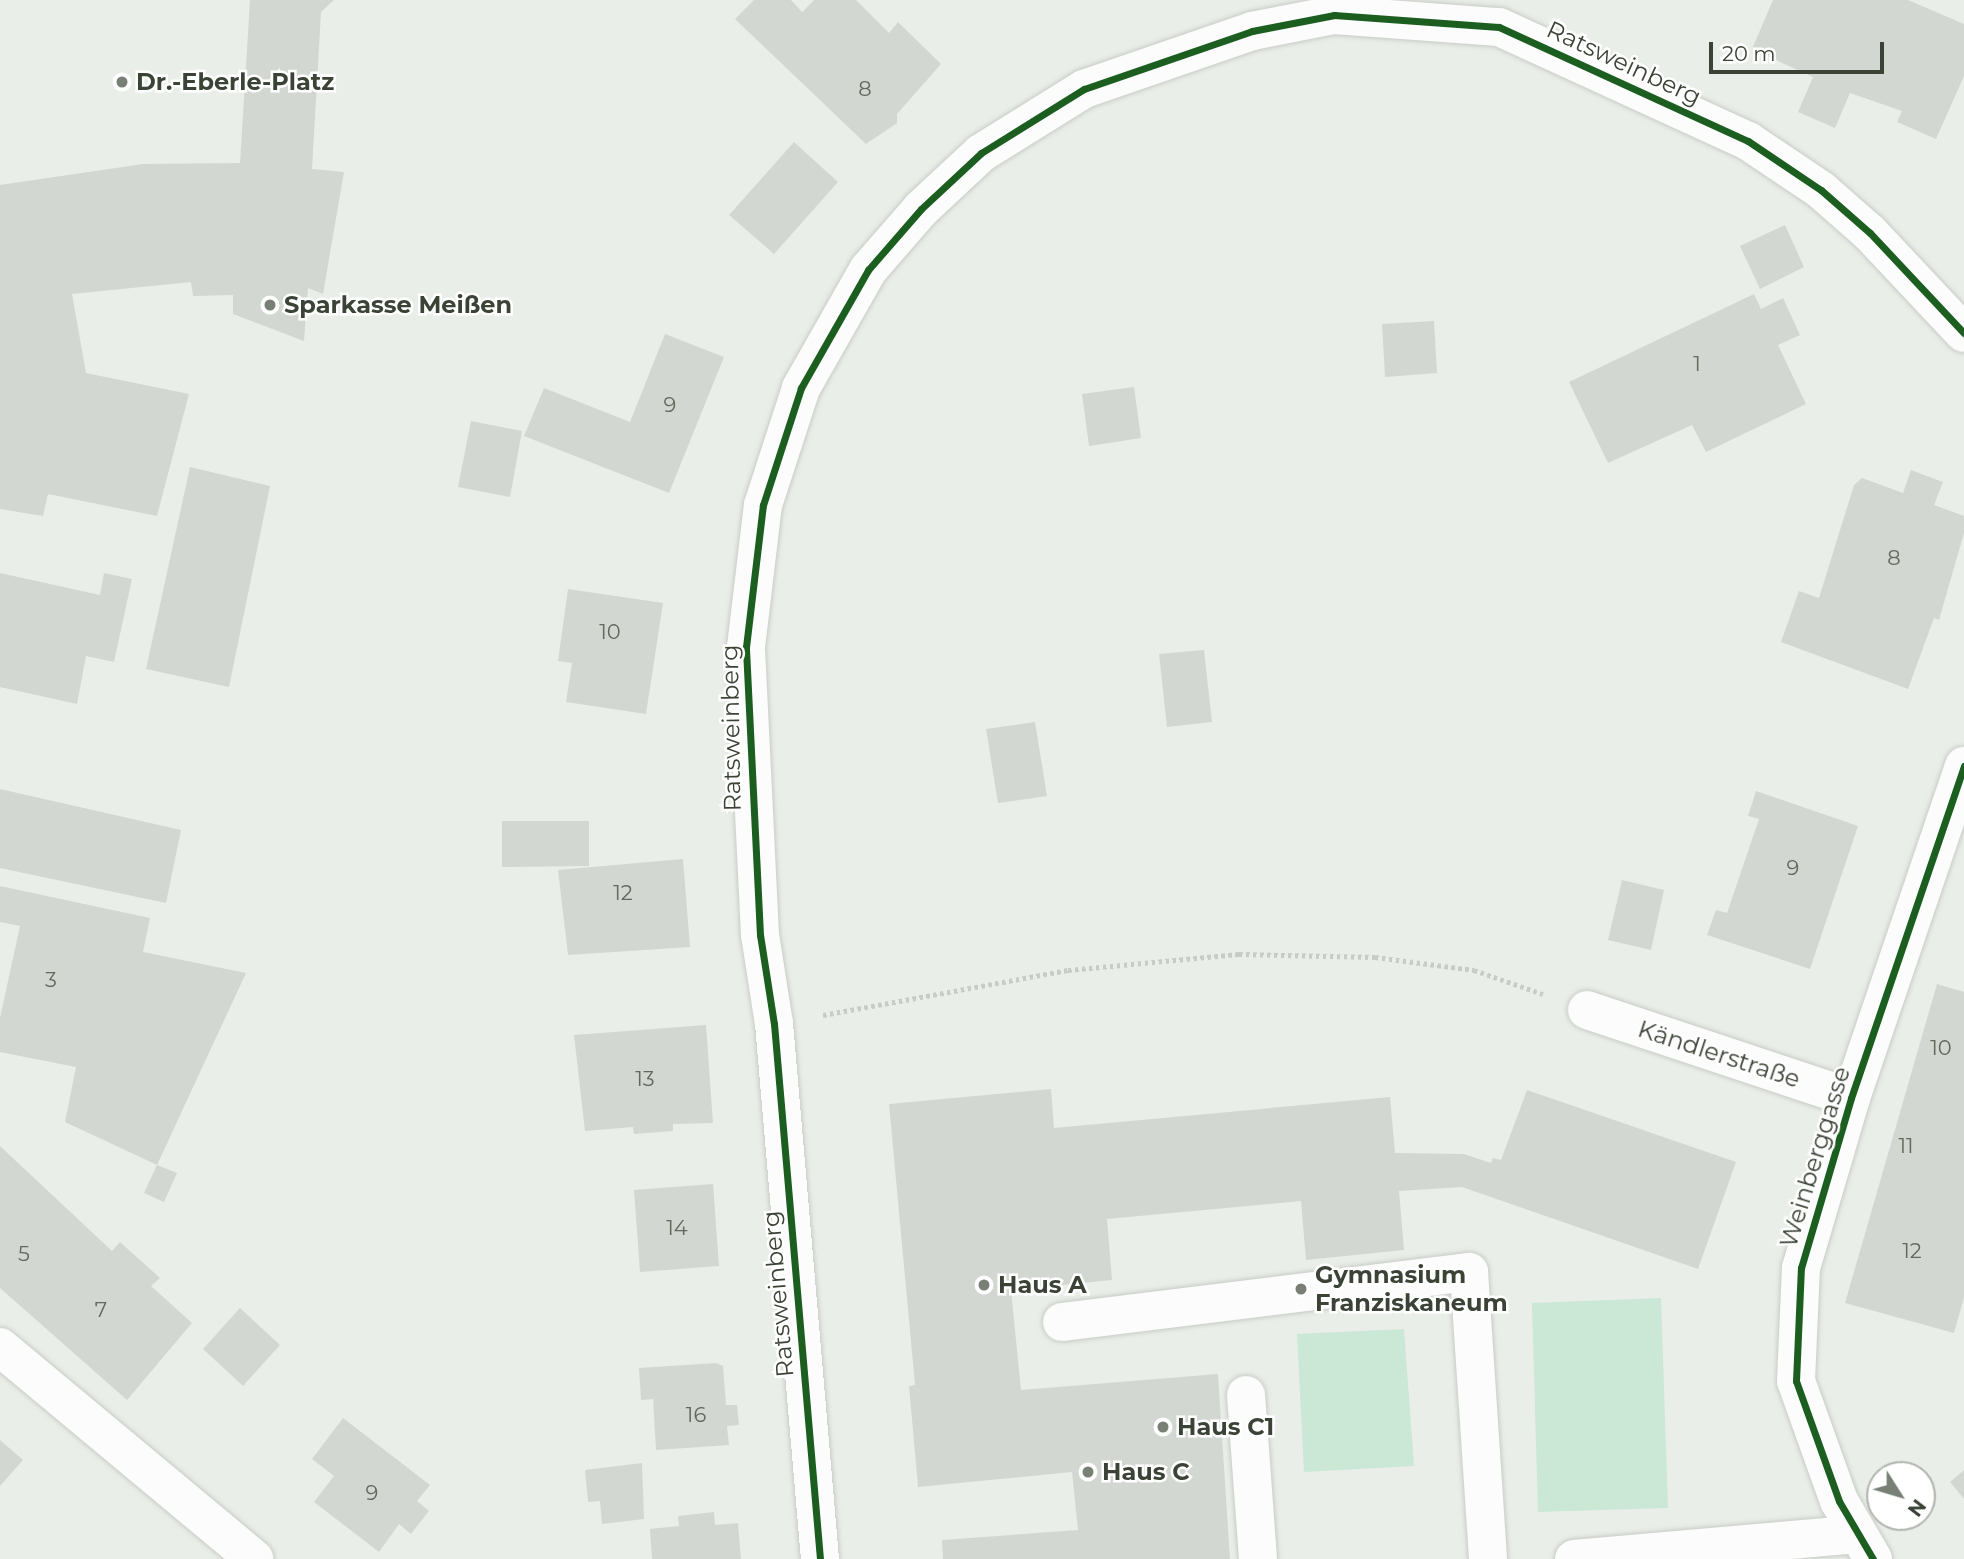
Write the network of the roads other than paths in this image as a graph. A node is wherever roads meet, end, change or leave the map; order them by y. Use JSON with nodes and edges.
{"nodes":[{"id":1,"x":1964,"y":333,"type":"edge"},
{"id":2,"x":1964,"y":766,"type":"edge"},
{"id":3,"x":1587,"y":1010,"type":"road end"},
{"id":4,"x":1852,"y":1098,"type":"junction"},
{"id":5,"x":1062,"y":1322,"type":"dead end"},
{"id":6,"x":0,"y":1347,"type":"edge"},
{"id":7,"x":1246,"y":1395,"type":"dead end"},
{"id":8,"x":1866,"y":1547,"type":"edge"},
{"id":9,"x":1655,"y":1555,"type":"edge"},
{"id":10,"x":254,"y":1559,"type":"edge"},
{"id":11,"x":820,"y":1559,"type":"edge"},
{"id":12,"x":1258,"y":1559,"type":"edge"},
{"id":13,"x":1488,"y":1559,"type":"edge"},
{"id":14,"x":1574,"y":1559,"type":"edge"}],
"edges":[{"from":1,"to":11,"type":"street","name":"Ratsweinberg"},
{"from":2,"to":4,"type":"street","name":"Weinberggasse"},
{"from":3,"to":4,"type":"street","name":"Kändlerstraße"},
{"from":4,"to":8,"type":"street","name":"Weinberggasse"},
{"from":5,"to":13,"type":"street"},
{"from":6,"to":10,"type":"street"},
{"from":7,"to":12,"type":"street"},
{"from":8,"to":9,"type":"street"},
{"from":9,"to":14,"type":"street"}]}
